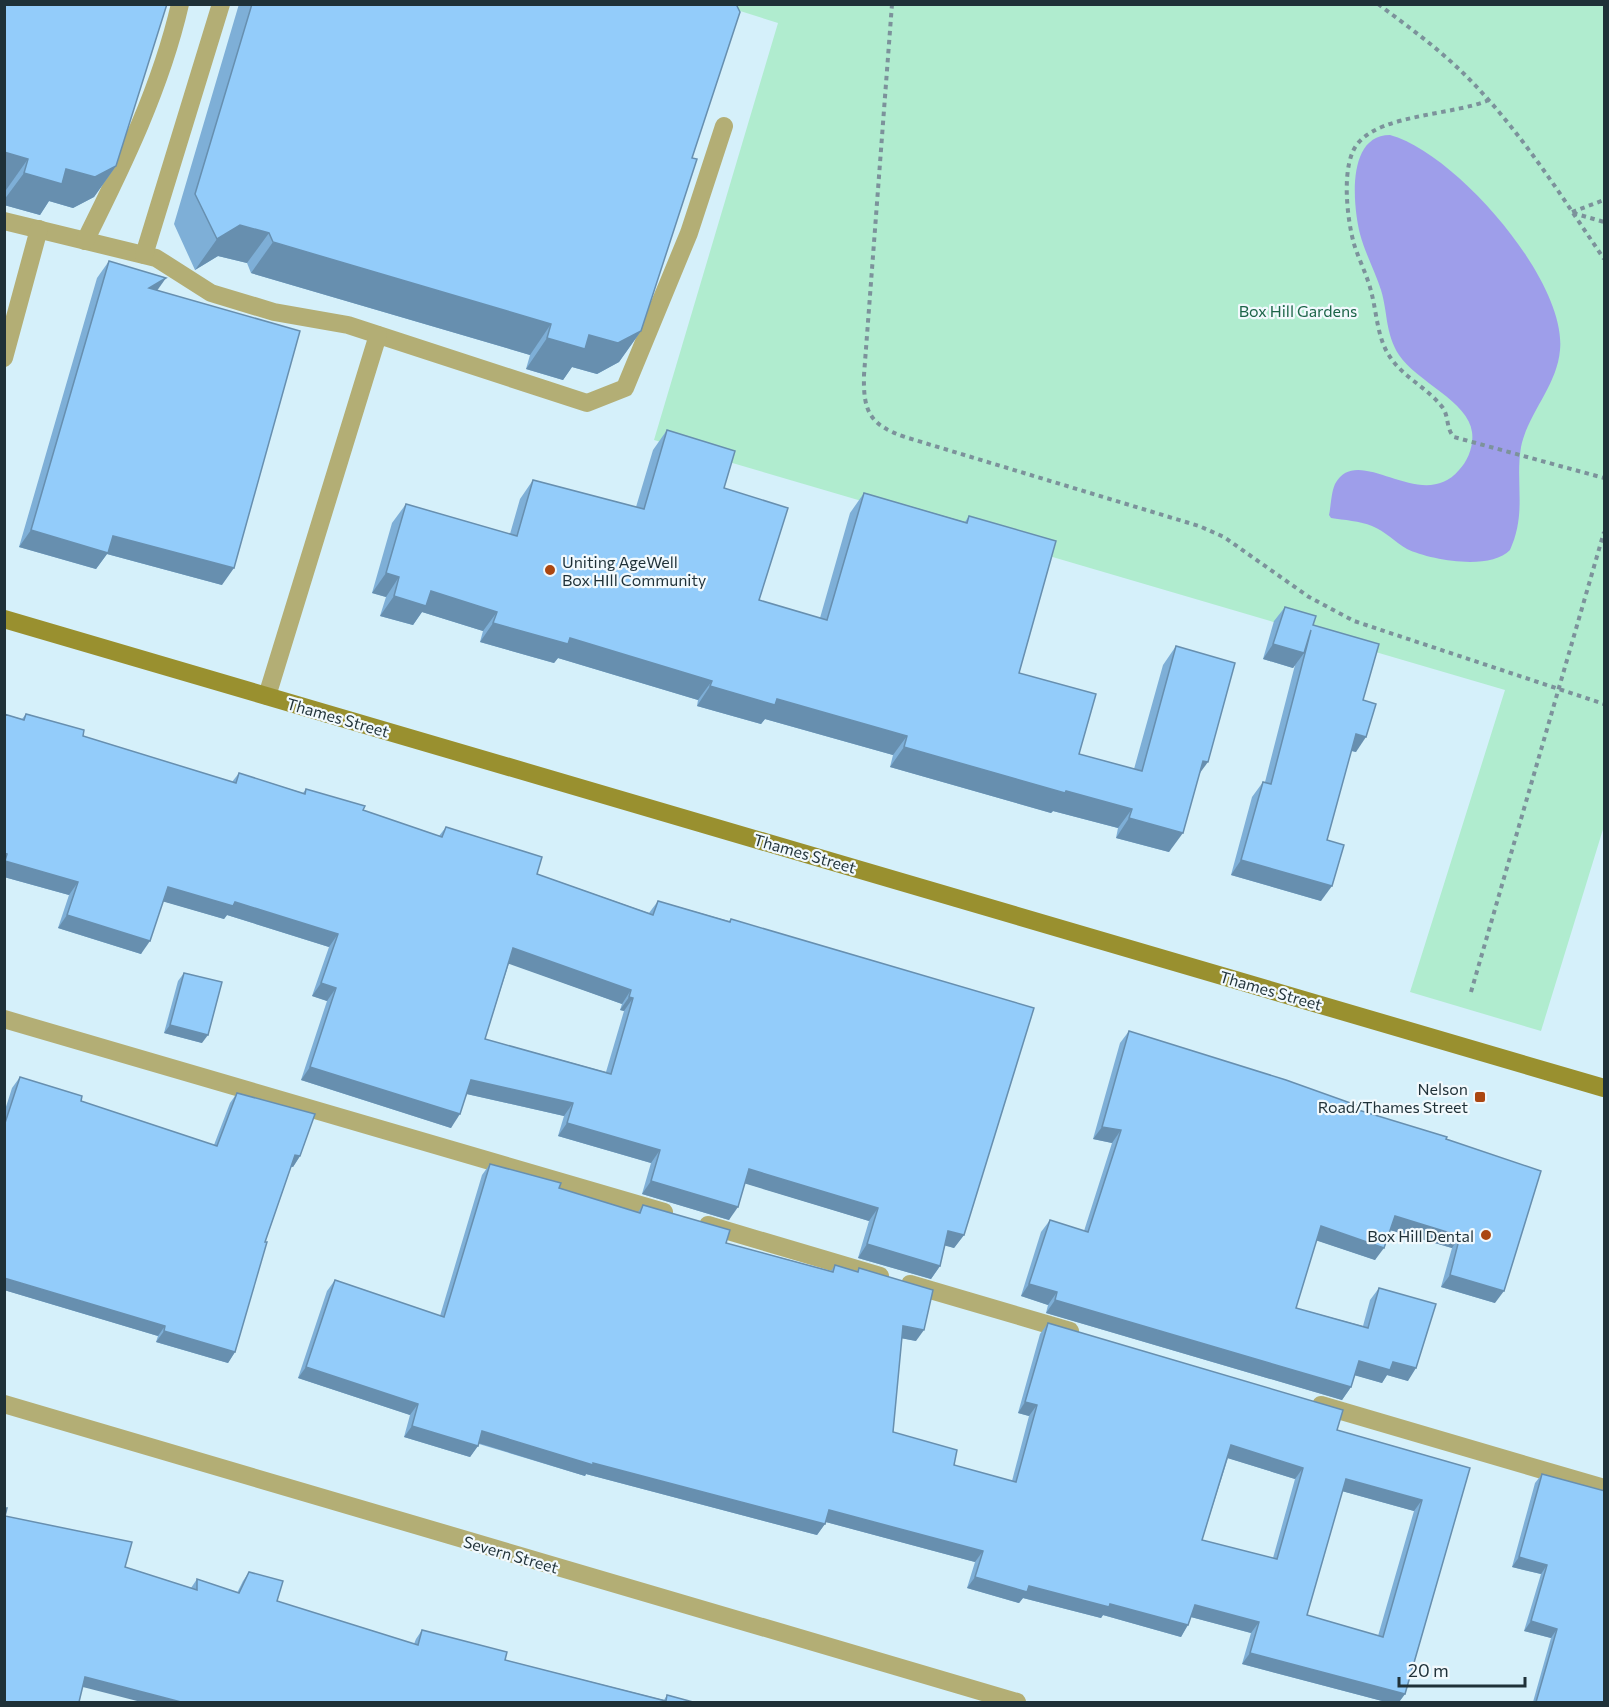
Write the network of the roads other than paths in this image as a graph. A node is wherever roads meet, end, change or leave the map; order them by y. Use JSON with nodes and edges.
{"nodes":[{"id":1,"x":180,"y":4,"type":"edge"},
{"id":2,"x":221,"y":4,"type":"edge"},
{"id":3,"x":724,"y":126,"type":"dead end"},
{"id":4,"x":4,"y":221,"type":"edge"},
{"id":5,"x":39,"y":229,"type":"junction"},
{"id":6,"x":85,"y":241,"type":"junction"},
{"id":7,"x":144,"y":255,"type":"junction"},
{"id":8,"x":378,"y":335,"type":"junction"},
{"id":9,"x":4,"y":358,"type":"edge"},
{"id":10,"x":4,"y":619,"type":"edge"},
{"id":11,"x":267,"y":696,"type":"junction"},
{"id":12,"x":4,"y":1019,"type":"edge"},
{"id":13,"x":1605,"y":1088,"type":"edge"},
{"id":14,"x":1086,"y":1336,"type":"edge"},
{"id":15,"x":1305,"y":1400,"type":"edge"},
{"id":16,"x":4,"y":1404,"type":"edge"},
{"id":17,"x":1605,"y":1488,"type":"edge"},
{"id":18,"x":1017,"y":1702,"type":"edge"}],
"edges":[{"from":1,"to":6,"type":"street"},
{"from":2,"to":7,"type":"street"},
{"from":3,"to":8,"type":"street"},
{"from":4,"to":5,"type":"street"},
{"from":5,"to":6,"type":"street"},
{"from":5,"to":9,"type":"street"},
{"from":6,"to":7,"type":"street"},
{"from":7,"to":8,"type":"street"},
{"from":8,"to":11,"type":"street"},
{"from":10,"to":11,"type":"main road","name":"Thames Street"},
{"from":11,"to":13,"type":"main road","name":"Thames Street"},
{"from":12,"to":14,"type":"street"},
{"from":15,"to":17,"type":"street"},
{"from":16,"to":18,"type":"street","name":"Severn Street"}]}
